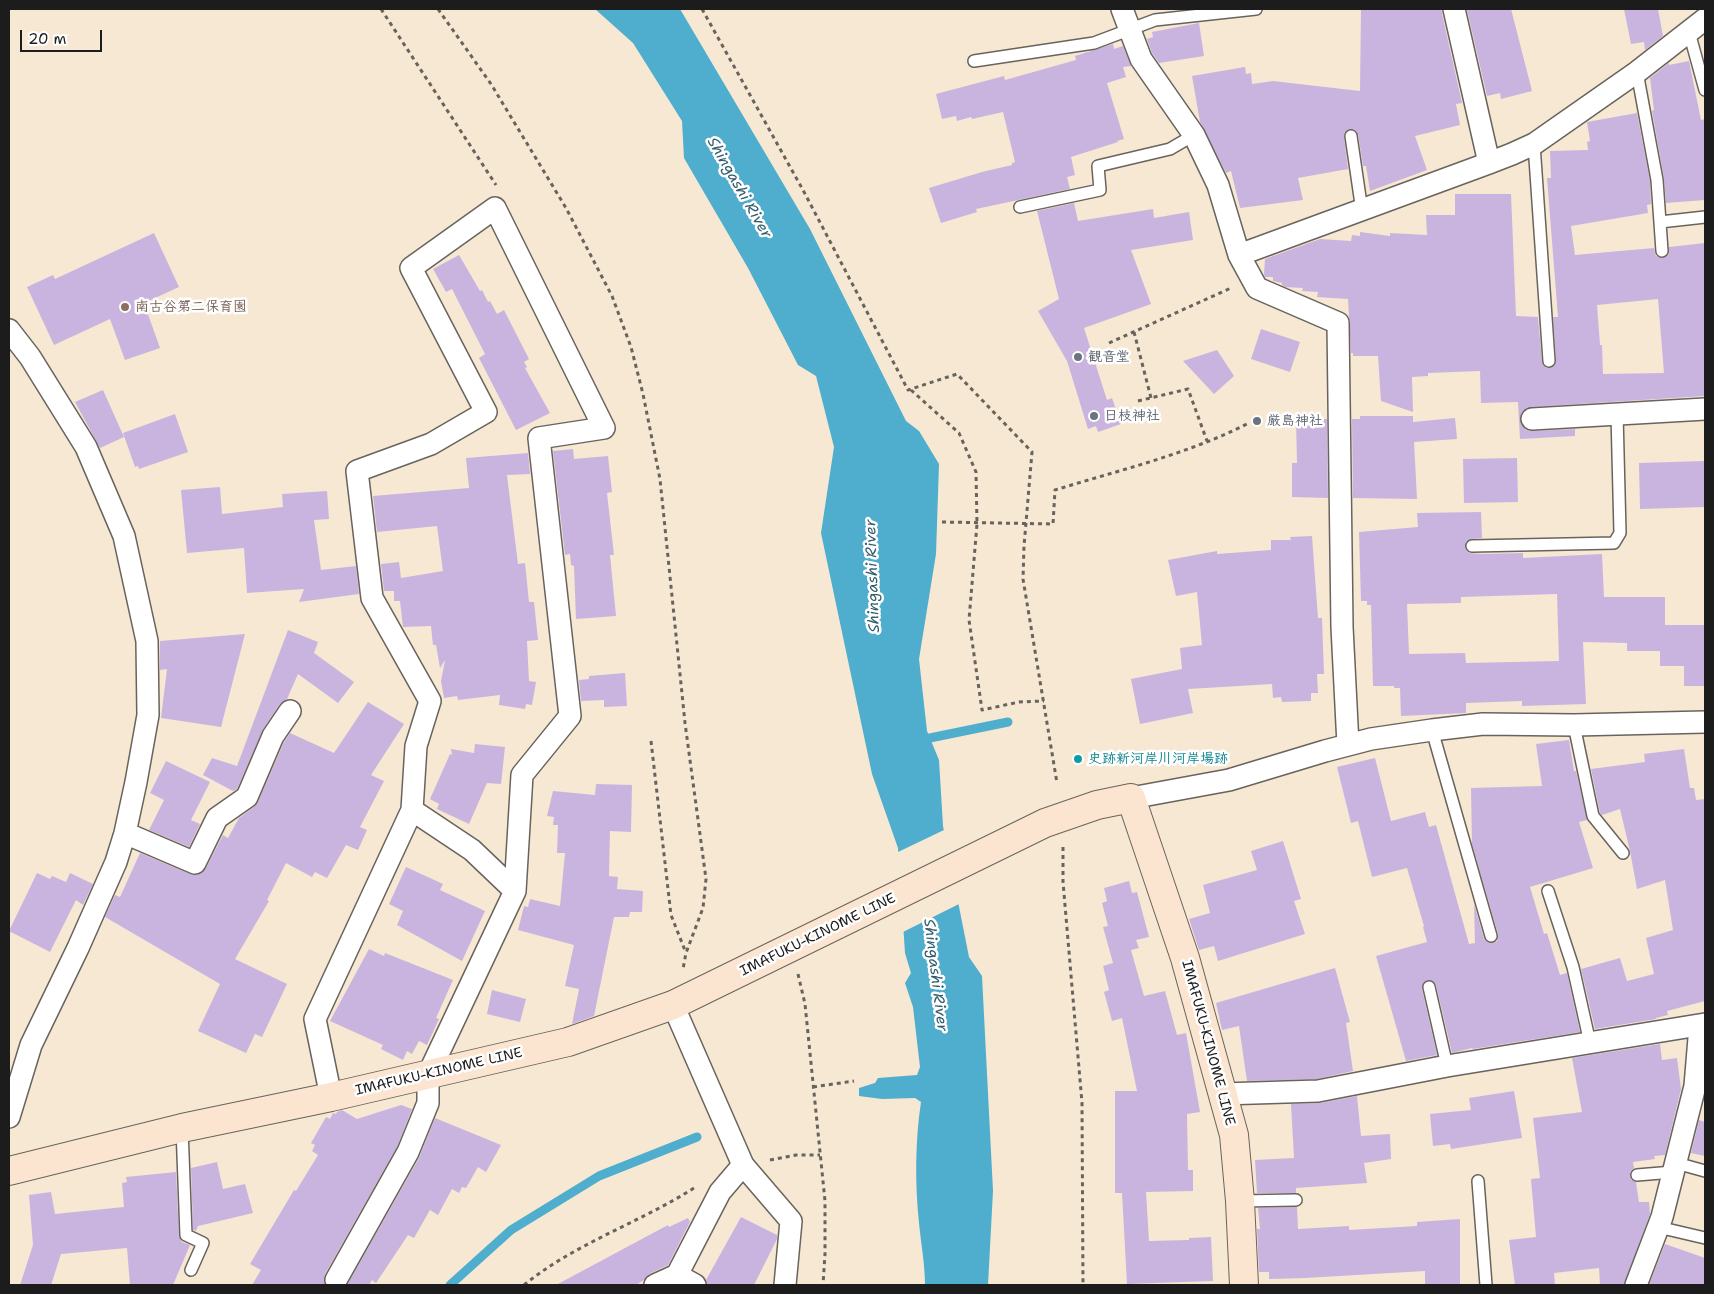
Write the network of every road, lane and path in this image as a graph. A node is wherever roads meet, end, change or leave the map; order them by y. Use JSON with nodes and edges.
{"nodes":[{"id":1,"x":381,"y":9,"type":"edge"},
{"id":2,"x":438,"y":9,"type":"edge"},
{"id":3,"x":702,"y":9,"type":"edge"},
{"id":4,"x":1122,"y":9,"type":"edge"},
{"id":5,"x":1256,"y":9,"type":"edge"},
{"id":6,"x":1454,"y":9,"type":"edge"},
{"id":7,"x":1700,"y":20,"type":"edge"},
{"id":8,"x":1130,"y":30,"type":"junction"},
{"id":9,"x":974,"y":61,"type":"dead end"},
{"id":10,"x":1637,"y":72,"type":"junction"},
{"id":11,"x":1705,"y":90,"type":"edge"},
{"id":12,"x":1194,"y":135,"type":"junction"},
{"id":13,"x":1351,"y":136,"type":"dead end"},
{"id":14,"x":1534,"y":144,"type":"junction"},
{"id":15,"x":1489,"y":163,"type":"junction"},
{"id":16,"x":1020,"y":207,"type":"dead end"},
{"id":17,"x":495,"y":208,"type":"junction"},
{"id":18,"x":1362,"y":211,"type":"junction"},
{"id":19,"x":1705,"y":217,"type":"edge"},
{"id":20,"x":1660,"y":222,"type":"junction"},
{"id":21,"x":1662,"y":251,"type":"dead end"},
{"id":22,"x":1240,"y":256,"type":"junction"},
{"id":23,"x":1252,"y":279,"type":"junction"},
{"id":24,"x":9,"y":330,"type":"edge"},
{"id":25,"x":1134,"y":332,"type":"junction"},
{"id":26,"x":1109,"y":343,"type":"dead end"},
{"id":27,"x":1549,"y":361,"type":"dead end"},
{"id":28,"x":911,"y":390,"type":"junction"},
{"id":29,"x":1151,"y":398,"type":"junction"},
{"id":30,"x":1138,"y":401,"type":"dead end"},
{"id":31,"x":1705,"y":409,"type":"edge"},
{"id":32,"x":1617,"y":414,"type":"junction"},
{"id":33,"x":1532,"y":419,"type":"dead end"},
{"id":34,"x":1249,"y":423,"type":"dead end"},
{"id":35,"x":1207,"y":440,"type":"junction"},
{"id":36,"x":942,"y":522,"type":"dead end"},
{"id":37,"x":977,"y":524,"type":"junction"},
{"id":38,"x":1026,"y":524,"type":"junction"},
{"id":39,"x":1472,"y":546,"type":"dead end"},
{"id":40,"x":1044,"y":701,"type":"junction"},
{"id":41,"x":290,"y":711,"type":"dead end"},
{"id":42,"x":1705,"y":723,"type":"edge"},
{"id":43,"x":1574,"y":725,"type":"junction"},
{"id":44,"x":1432,"y":730,"type":"junction"},
{"id":45,"x":651,"y":741,"type":"dead end"},
{"id":46,"x":1348,"y":745,"type":"junction"},
{"id":47,"x":1057,"y":783,"type":"dead end"},
{"id":48,"x":1132,"y":798,"type":"junction"},
{"id":49,"x":412,"y":810,"type":"junction"},
{"id":50,"x":125,"y":833,"type":"junction"},
{"id":51,"x":1063,"y":848,"type":"dead end"},
{"id":52,"x":1623,"y":853,"type":"dead end"},
{"id":53,"x":515,"y":891,"type":"junction"},
{"id":54,"x":1548,"y":891,"type":"dead end"},
{"id":55,"x":1491,"y":936,"type":"dead end"},
{"id":56,"x":798,"y":974,"type":"dead end"},
{"id":57,"x":1429,"y":987,"type":"dead end"},
{"id":58,"x":673,"y":1005,"type":"junction"},
{"id":59,"x":1703,"y":1025,"type":"edge"},
{"id":60,"x":1590,"y":1043,"type":"junction"},
{"id":61,"x":1447,"y":1066,"type":"junction"},
{"id":62,"x":428,"y":1075,"type":"junction"},
{"id":63,"x":854,"y":1081,"type":"dead end"},
{"id":64,"x":814,"y":1087,"type":"junction"},
{"id":65,"x":1222,"y":1094,"type":"junction"},
{"id":66,"x":331,"y":1098,"type":"junction"},
{"id":67,"x":9,"y":1117,"type":"edge"},
{"id":68,"x":182,"y":1128,"type":"junction"},
{"id":69,"x":820,"y":1155,"type":"junction"},
{"id":70,"x":768,"y":1160,"type":"dead end"},
{"id":71,"x":743,"y":1165,"type":"junction"},
{"id":72,"x":1674,"y":1167,"type":"junction"},
{"id":73,"x":9,"y":1171,"type":"edge"},
{"id":74,"x":1705,"y":1171,"type":"edge"},
{"id":75,"x":1637,"y":1175,"type":"dead end"},
{"id":76,"x":1478,"y":1181,"type":"dead end"},
{"id":77,"x":729,"y":1182,"type":"junction"},
{"id":78,"x":1296,"y":1200,"type":"dead end"},
{"id":79,"x":1240,"y":1201,"type":"junction"},
{"id":80,"x":1658,"y":1227,"type":"junction"},
{"id":81,"x":1705,"y":1238,"type":"edge"},
{"id":82,"x":191,"y":1270,"type":"dead end"},
{"id":83,"x":336,"y":1280,"type":"dead end"},
{"id":84,"x":686,"y":1280,"type":"edge"},
{"id":85,"x":524,"y":1285,"type":"edge"},
{"id":86,"x":655,"y":1285,"type":"edge"},
{"id":87,"x":785,"y":1285,"type":"edge"},
{"id":88,"x":823,"y":1285,"type":"edge"},
{"id":89,"x":1083,"y":1285,"type":"edge"},
{"id":90,"x":1244,"y":1285,"type":"edge"},
{"id":91,"x":1486,"y":1285,"type":"edge"},
{"id":92,"x":1636,"y":1285,"type":"edge"}],
"edges":[{"from":1,"to":17,"type":"path"},
{"from":2,"to":45,"type":"path"},
{"from":3,"to":28,"type":"path"},
{"from":4,"to":8,"type":"street"},
{"from":5,"to":8,"type":"lane"},
{"from":6,"to":15,"type":"street"},
{"from":7,"to":10,"type":"street"},
{"from":7,"to":11,"type":"lane"},
{"from":8,"to":9,"type":"lane"},
{"from":8,"to":12,"type":"street"},
{"from":10,"to":14,"type":"street"},
{"from":10,"to":20,"type":"lane"},
{"from":12,"to":16,"type":"lane"},
{"from":12,"to":22,"type":"street"},
{"from":13,"to":18,"type":"lane"},
{"from":14,"to":15,"type":"street"},
{"from":14,"to":27,"type":"lane"},
{"from":15,"to":18,"type":"street"},
{"from":17,"to":49,"type":"street"},
{"from":17,"to":53,"type":"street"},
{"from":18,"to":22,"type":"street"},
{"from":19,"to":20,"type":"lane"},
{"from":20,"to":21,"type":"lane"},
{"from":22,"to":23,"type":"street"},
{"from":23,"to":25,"type":"path"},
{"from":23,"to":46,"type":"street"},
{"from":24,"to":50,"type":"street"},
{"from":25,"to":26,"type":"path"},
{"from":25,"to":29,"type":"path"},
{"from":28,"to":37,"type":"path"},
{"from":28,"to":38,"type":"path"},
{"from":29,"to":30,"type":"path"},
{"from":29,"to":35,"type":"path"},
{"from":31,"to":32,"type":"street"},
{"from":32,"to":33,"type":"street"},
{"from":32,"to":39,"type":"lane"},
{"from":34,"to":35,"type":"path"},
{"from":35,"to":38,"type":"path"},
{"from":36,"to":37,"type":"path"},
{"from":37,"to":38,"type":"path"},
{"from":37,"to":40,"type":"path"},
{"from":38,"to":40,"type":"path"},
{"from":40,"to":47,"type":"path"},
{"from":41,"to":50,"type":"street"},
{"from":42,"to":43,"type":"street"},
{"from":43,"to":44,"type":"street"},
{"from":43,"to":52,"type":"lane"},
{"from":44,"to":46,"type":"street"},
{"from":44,"to":55,"type":"lane"},
{"from":46,"to":48,"type":"street"},
{"from":48,"to":58,"type":"main road","name":"IMAFUKU-KINOME LINE"},
{"from":48,"to":65,"type":"main road","name":"IMAFUKU-KINOME LINE"},
{"from":49,"to":53,"type":"street"},
{"from":49,"to":66,"type":"street"},
{"from":50,"to":67,"type":"street"},
{"from":51,"to":89,"type":"path"},
{"from":53,"to":62,"type":"street"},
{"from":54,"to":60,"type":"lane"},
{"from":56,"to":64,"type":"path"},
{"from":57,"to":61,"type":"lane"},
{"from":58,"to":62,"type":"main road","name":"IMAFUKU-KINOME LINE"},
{"from":58,"to":71,"type":"street"},
{"from":59,"to":60,"type":"street"},
{"from":59,"to":72,"type":"street"},
{"from":60,"to":61,"type":"street"},
{"from":61,"to":65,"type":"street"},
{"from":62,"to":66,"type":"main road","name":"IMAFUKU-KINOME LINE"},
{"from":62,"to":83,"type":"street"},
{"from":63,"to":64,"type":"path"},
{"from":64,"to":69,"type":"path"},
{"from":65,"to":79,"type":"main road","name":"IMAFUKU-KINOME LINE"},
{"from":66,"to":68,"type":"main road","name":"IMAFUKU-KINOME LINE"},
{"from":68,"to":73,"type":"main road","name":"IMAFUKU-KINOME LINE"},
{"from":68,"to":82,"type":"lane"},
{"from":69,"to":70,"type":"path"},
{"from":69,"to":88,"type":"path"},
{"from":71,"to":77,"type":"street"},
{"from":71,"to":87,"type":"street"},
{"from":72,"to":74,"type":"lane"},
{"from":72,"to":75,"type":"lane"},
{"from":72,"to":80,"type":"street"},
{"from":76,"to":91,"type":"lane"},
{"from":77,"to":84,"type":"street"},
{"from":77,"to":85,"type":"path"},
{"from":78,"to":79,"type":"lane"},
{"from":79,"to":90,"type":"main road","name":"IMAFUKU-KINOME LINE"},
{"from":80,"to":81,"type":"lane"},
{"from":80,"to":92,"type":"street"},
{"from":84,"to":86,"type":"street"}]}
